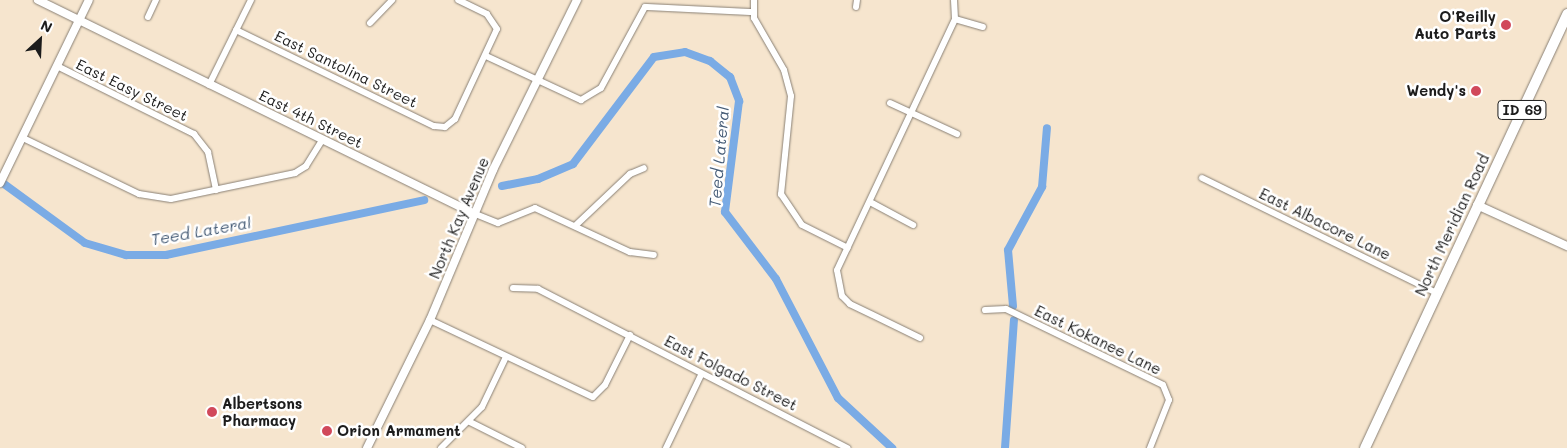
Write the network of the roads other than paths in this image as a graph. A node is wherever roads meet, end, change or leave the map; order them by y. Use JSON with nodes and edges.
{"nodes":[{"id":1,"x":38,"y":0,"type":"edge"},
{"id":2,"x":89,"y":0,"type":"edge"},
{"id":3,"x":156,"y":0,"type":"edge"},
{"id":4,"x":251,"y":0,"type":"edge"},
{"id":5,"x":392,"y":0,"type":"edge"},
{"id":6,"x":458,"y":0,"type":"edge"},
{"id":7,"x":577,"y":0,"type":"edge"},
{"id":8,"x":754,"y":0,"type":"edge"},
{"id":9,"x":955,"y":2,"type":"edge"},
{"id":10,"x":752,"y":12,"type":"junction"},
{"id":11,"x":1567,"y":14,"type":"edge"},
{"id":12,"x":148,"y":17,"type":"dead end"},
{"id":13,"x":955,"y":19,"type":"junction"},
{"id":14,"x":80,"y":20,"type":"junction"},
{"id":15,"x":370,"y":23,"type":"dead end"},
{"id":16,"x":983,"y":27,"type":"dead end"},
{"id":17,"x":236,"y":30,"type":"junction"},
{"id":18,"x":486,"y":56,"type":"junction"},
{"id":19,"x":59,"y":68,"type":"junction"},
{"id":20,"x":537,"y":81,"type":"junction"},
{"id":21,"x":210,"y":85,"type":"junction"},
{"id":22,"x":890,"y":104,"type":"dead end"},
{"id":23,"x":912,"y":113,"type":"junction"},
{"id":24,"x":957,"y":134,"type":"dead end"},
{"id":25,"x":23,"y":138,"type":"junction"},
{"id":26,"x":322,"y":140,"type":"junction"},
{"id":27,"x":644,"y":168,"type":"dead end"},
{"id":28,"x":1202,"y":178,"type":"dead end"},
{"id":29,"x":1,"y":181,"type":"edge"},
{"id":30,"x":216,"y":190,"type":"junction"},
{"id":31,"x":870,"y":202,"type":"junction"},
{"id":32,"x":1477,"y":205,"type":"junction"},
{"id":33,"x":473,"y":213,"type":"junction"},
{"id":34,"x":913,"y":225,"type":"dead end"},
{"id":35,"x":575,"y":226,"type":"junction"},
{"id":36,"x":1567,"y":246,"type":"edge"},
{"id":37,"x":848,"y":248,"type":"junction"},
{"id":38,"x":654,"y":255,"type":"dead end"},
{"id":39,"x":513,"y":288,"type":"dead end"},
{"id":40,"x":1436,"y":293,"type":"junction"},
{"id":41,"x":985,"y":310,"type":"dead end"},
{"id":42,"x":430,"y":320,"type":"junction"},
{"id":43,"x":630,"y":335,"type":"junction"},
{"id":44,"x":920,"y":338,"type":"dead end"},
{"id":45,"x":506,"y":357,"type":"junction"},
{"id":46,"x":701,"y":375,"type":"junction"},
{"id":47,"x":470,"y":422,"type":"junction"},
{"id":48,"x":367,"y":448,"type":"edge"},
{"id":49,"x":441,"y":448,"type":"edge"},
{"id":50,"x":522,"y":448,"type":"edge"},
{"id":51,"x":666,"y":448,"type":"edge"},
{"id":52,"x":847,"y":448,"type":"edge"},
{"id":53,"x":1150,"y":448,"type":"edge"},
{"id":54,"x":1365,"y":448,"type":"edge"}],
"edges":[{"from":1,"to":14,"type":"street","name":"East 4th Street"},
{"from":2,"to":14,"type":"street"},
{"from":3,"to":12,"type":"street"},
{"from":4,"to":17,"type":"street"},
{"from":5,"to":15,"type":"street"},
{"from":6,"to":18,"type":"street"},
{"from":7,"to":20,"type":"street","name":"North Kay Avenue"},
{"from":8,"to":10,"type":"street"},
{"from":9,"to":13,"type":"street"},
{"from":10,"to":20,"type":"street"},
{"from":10,"to":37,"type":"street"},
{"from":11,"to":32,"type":"main road","name":"North Meridian Road","number":"ID 69"},
{"from":13,"to":16,"type":"street"},
{"from":13,"to":23,"type":"street"},
{"from":14,"to":19,"type":"street"},
{"from":14,"to":21,"type":"street","name":"East 4th Street"},
{"from":17,"to":18,"type":"street","name":"East Santolina Street"},
{"from":17,"to":21,"type":"street"},
{"from":18,"to":20,"type":"street"},
{"from":19,"to":25,"type":"street"},
{"from":19,"to":30,"type":"street","name":"East Easy Street"},
{"from":20,"to":33,"type":"street","name":"North Kay Avenue"},
{"from":21,"to":26,"type":"street","name":"East 4th Street"},
{"from":22,"to":23,"type":"street"},
{"from":23,"to":24,"type":"street"},
{"from":23,"to":31,"type":"street"},
{"from":25,"to":29,"type":"street"},
{"from":25,"to":30,"type":"street"},
{"from":26,"to":30,"type":"street"},
{"from":26,"to":33,"type":"street","name":"East 4th Street"},
{"from":27,"to":35,"type":"street"},
{"from":28,"to":40,"type":"street","name":"East Albacore Lane"},
{"from":31,"to":34,"type":"street"},
{"from":31,"to":37,"type":"street"},
{"from":32,"to":36,"type":"street"},
{"from":32,"to":40,"type":"main road","name":"North Meridian Road","number":"ID 69"},
{"from":33,"to":35,"type":"street","name":"East 4th Street"},
{"from":33,"to":42,"type":"street","name":"North Kay Avenue"},
{"from":35,"to":38,"type":"street","name":"East 4th Street"},
{"from":37,"to":44,"type":"street"},
{"from":39,"to":43,"type":"street","name":"East Folgado Street"},
{"from":40,"to":54,"type":"main road","name":"North Meridian Road","number":"ID 69"},
{"from":41,"to":53,"type":"street","name":"East Kokanee Lane"},
{"from":42,"to":45,"type":"street"},
{"from":42,"to":48,"type":"street","name":"North Kay Avenue"},
{"from":43,"to":45,"type":"street"},
{"from":43,"to":46,"type":"street","name":"East Folgado Street"},
{"from":45,"to":47,"type":"street"},
{"from":46,"to":51,"type":"street"},
{"from":46,"to":52,"type":"street","name":"East Folgado Street"},
{"from":47,"to":49,"type":"street"},
{"from":47,"to":50,"type":"street"}]}
